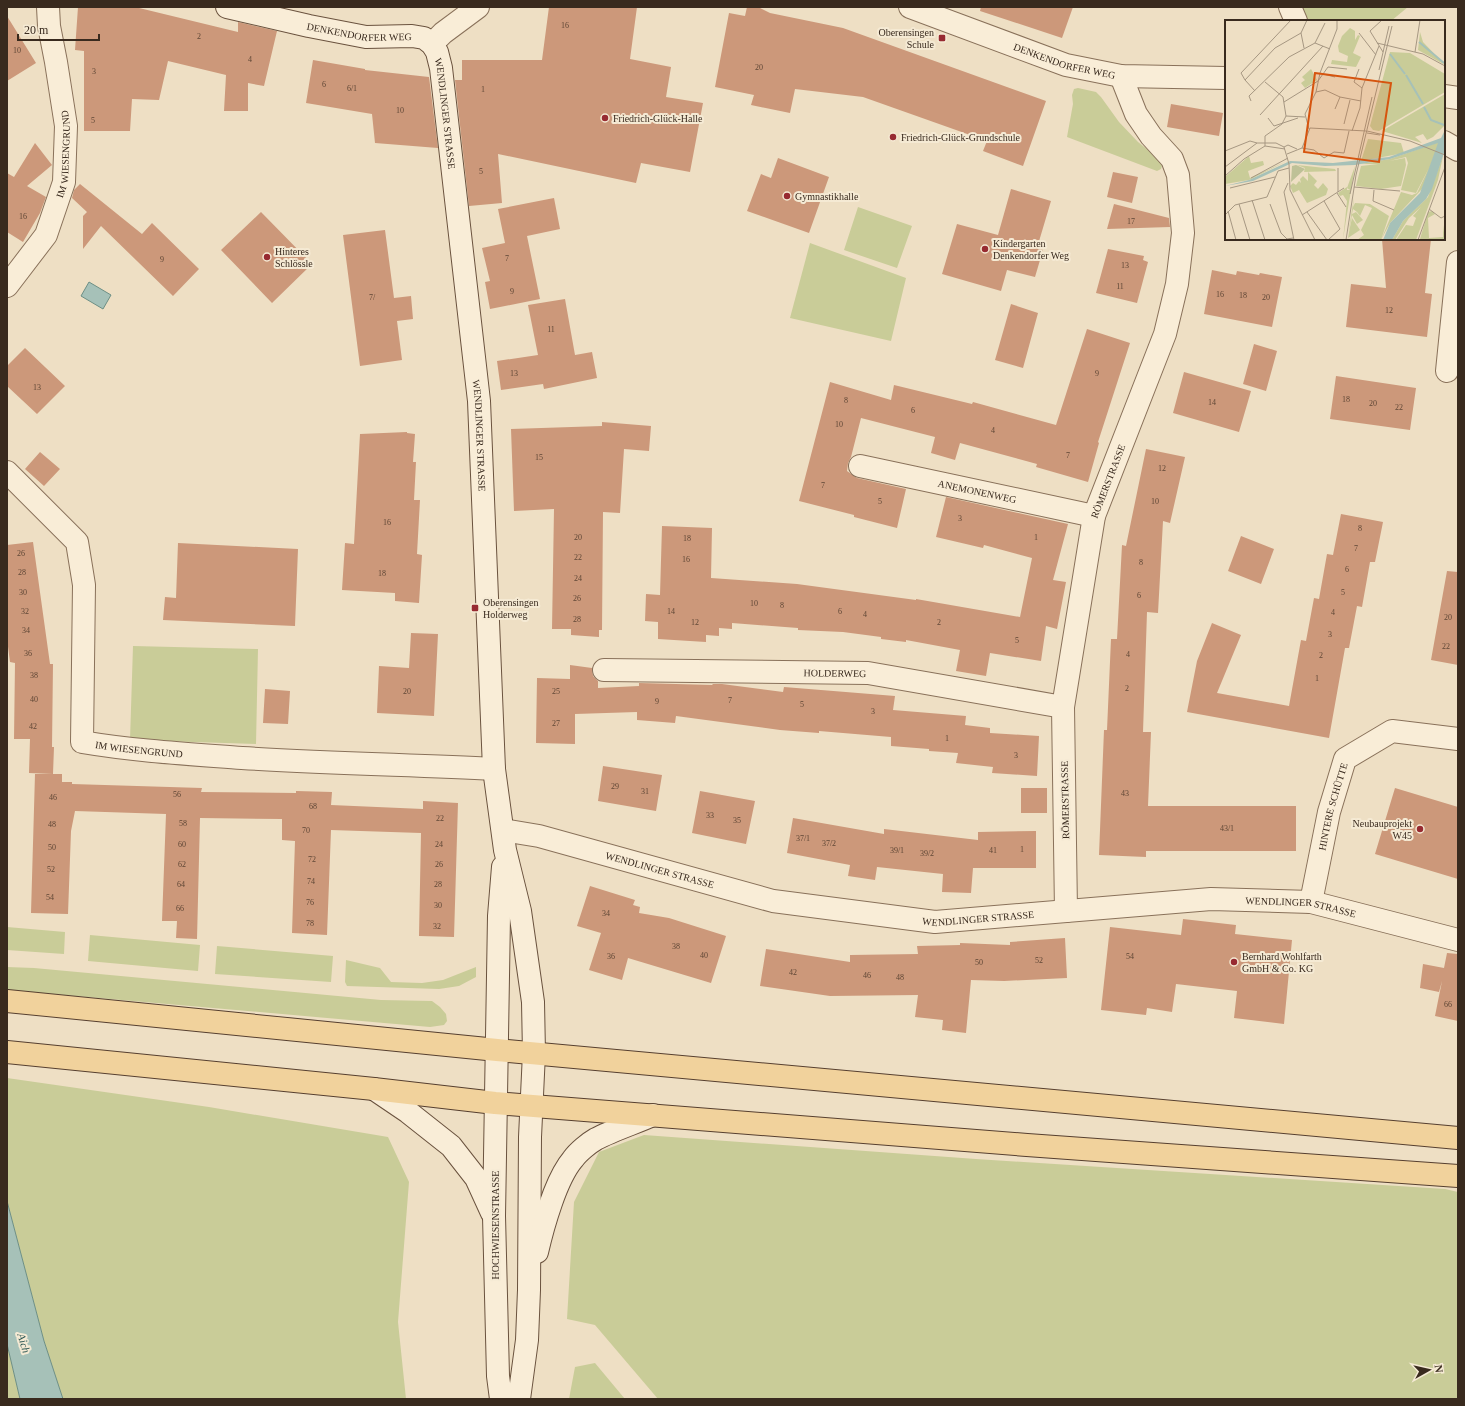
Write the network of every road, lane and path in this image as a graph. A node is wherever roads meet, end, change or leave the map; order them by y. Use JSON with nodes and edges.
{"nodes":[{"id":1,"x":48,"y":7,"type":"edge"},
{"id":2,"x":227,"y":7,"type":"edge"},
{"id":3,"x":478,"y":7,"type":"edge"},
{"id":4,"x":910,"y":7,"type":"edge"},
{"id":5,"x":1290,"y":7,"type":"edge"},
{"id":6,"x":1296,"y":20,"type":"edge"},
{"id":7,"x":432,"y":44,"type":"junction"},
{"id":8,"x":1121,"y":76,"type":"junction"},
{"id":9,"x":1225,"y":78,"type":"edge"},
{"id":10,"x":1445,"y":96,"type":"edge"},
{"id":11,"x":1458,"y":98,"type":"edge"},
{"id":12,"x":1445,"y":143,"type":"edge"},
{"id":13,"x":1458,"y":150,"type":"edge"},
{"id":14,"x":1458,"y":262,"type":"edge"},
{"id":15,"x":7,"y":286,"type":"edge"},
{"id":16,"x":1447,"y":371,"type":"dead end"},
{"id":17,"x":860,"y":466,"type":"dead end"},
{"id":18,"x":7,"y":472,"type":"edge"},
{"id":19,"x":1094,"y":516,"type":"junction"},
{"id":20,"x":604,"y":670,"type":"dead end"},
{"id":21,"x":1063,"y":707,"type":"junction"},
{"id":22,"x":1458,"y":739,"type":"edge"},
{"id":23,"x":494,"y":770,"type":"junction"},
{"id":24,"x":504,"y":840,"type":"junction"},
{"id":25,"x":1311,"y":902,"type":"junction"},
{"id":26,"x":1066,"y":911,"type":"junction"},
{"id":27,"x":1458,"y":940,"type":"edge"},
{"id":28,"x":7,"y":1001,"type":"edge"},
{"id":29,"x":497,"y":1050,"type":"junction"},
{"id":30,"x":7,"y":1052,"type":"edge"},
{"id":31,"x":534,"y":1053,"type":"junction"},
{"id":32,"x":374,"y":1089,"type":"junction"},
{"id":33,"x":495,"y":1103,"type":"junction"},
{"id":34,"x":533,"y":1106,"type":"junction"},
{"id":35,"x":652,"y":1115,"type":"junction"},
{"id":36,"x":1458,"y":1138,"type":"edge"},
{"id":37,"x":1458,"y":1176,"type":"edge"},
{"id":38,"x":494,"y":1216,"type":"junction"},
{"id":39,"x":529,"y":1290,"type":"junction"},
{"id":40,"x":501,"y":1399,"type":"edge"},
{"id":41,"x":519,"y":1399,"type":"edge"}],
"edges":[{"from":1,"to":15,"type":"street","name":"IM WIESENGRUND"},
{"from":2,"to":7,"type":"street","name":"DENKENDORFER WEG"},
{"from":3,"to":7,"type":"street"},
{"from":4,"to":8,"type":"street","name":"DENKENDORFER WEG"},
{"from":5,"to":6,"type":"street"},
{"from":7,"to":23,"type":"street","name":"WENDLINGER STRASSE"},
{"from":8,"to":9,"type":"street","name":"DENKENDORFER WEG"},
{"from":8,"to":19,"type":"street","name":"RÖMERSTRASSE"},
{"from":10,"to":11,"type":"street"},
{"from":12,"to":13,"type":"street"},
{"from":14,"to":16,"type":"street"},
{"from":17,"to":19,"type":"street","name":"ANEMONENWEG"},
{"from":18,"to":23,"type":"street","name":"IM WIESENGRUND"},
{"from":19,"to":21,"type":"street","name":"RÖMERSTRASSE"},
{"from":20,"to":21,"type":"street","name":"HOLDERWEG"},
{"from":21,"to":26,"type":"street","name":"RÖMERSTRASSE"},
{"from":22,"to":25,"type":"street","name":"HINTERE SCHÜTTE"},
{"from":23,"to":24,"type":"street","name":"WENDLINGER STRASSE"},
{"from":24,"to":26,"type":"street","name":"WENDLINGER STRASSE"},
{"from":24,"to":29,"type":"street","name":"WENDLINGER STRASSE"},
{"from":24,"to":31,"type":"street","name":"WENDLINGER STRASSE"},
{"from":25,"to":26,"type":"street","name":"WENDLINGER STRASSE"},
{"from":25,"to":27,"type":"street","name":"WENDLINGER STRASSE"},
{"from":28,"to":29,"type":"main road"},
{"from":29,"to":31,"type":"main road"},
{"from":29,"to":33,"type":"street","name":"HOCHWIESENSTRASSE"},
{"from":30,"to":32,"type":"main road"},
{"from":31,"to":34,"type":"street","name":"WENDLINGER STRASSE"},
{"from":31,"to":36,"type":"main road"},
{"from":32,"to":33,"type":"main road"},
{"from":32,"to":38,"type":"street"},
{"from":33,"to":34,"type":"main road"},
{"from":33,"to":38,"type":"street","name":"HOCHWIESENSTRASSE"},
{"from":34,"to":35,"type":"main road"},
{"from":34,"to":39,"type":"street"},
{"from":35,"to":37,"type":"main road"},
{"from":35,"to":39,"type":"street"},
{"from":38,"to":40,"type":"street","name":"HOCHWIESENSTRASSE"},
{"from":39,"to":41,"type":"street"}]}
